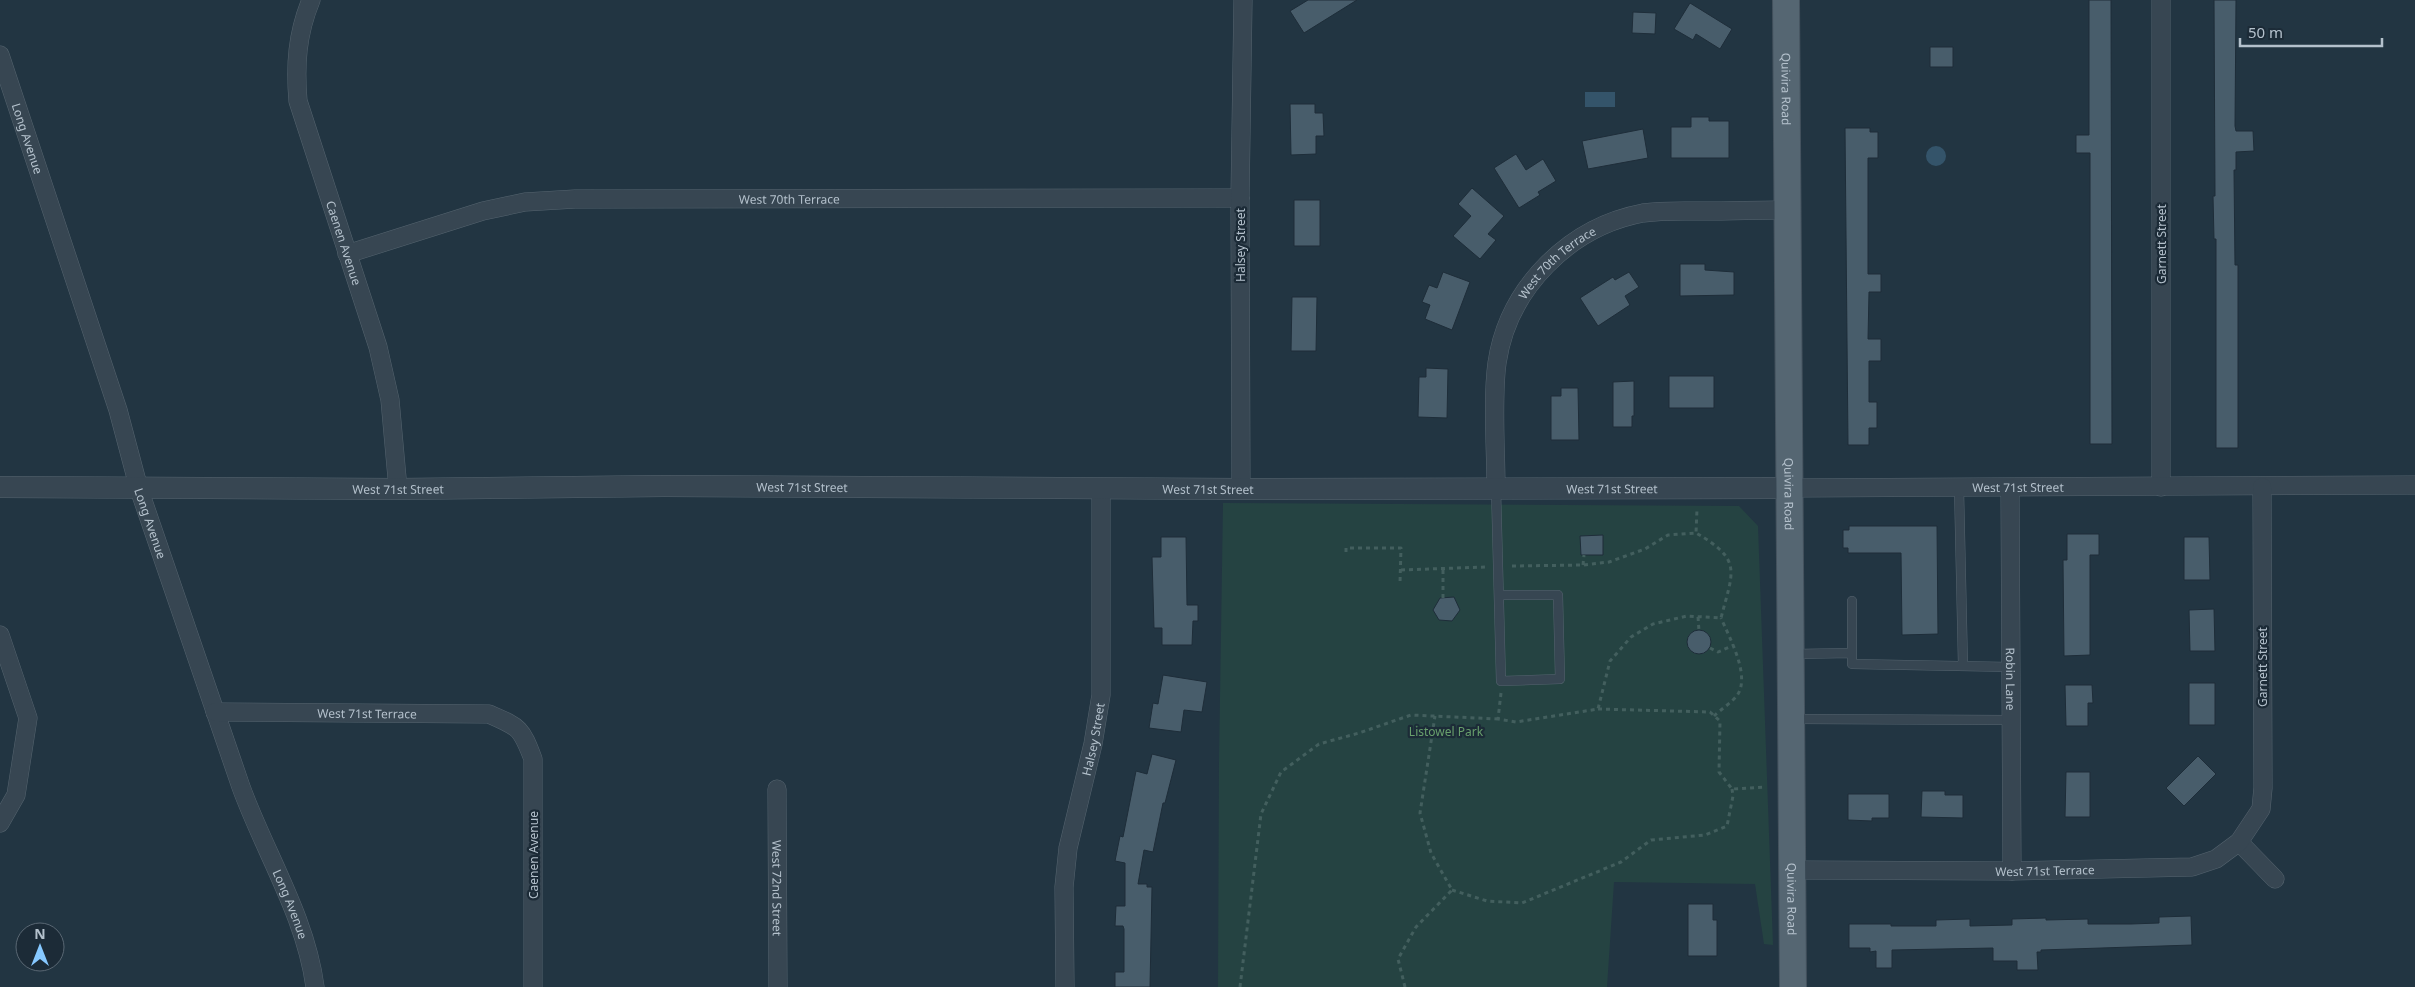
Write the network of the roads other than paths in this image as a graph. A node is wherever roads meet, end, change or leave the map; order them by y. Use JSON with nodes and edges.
{"nodes":[{"id":1,"x":311,"y":0,"type":"edge"},
{"id":2,"x":1243,"y":0,"type":"edge"},
{"id":3,"x":1786,"y":0,"type":"edge"},
{"id":4,"x":2161,"y":0,"type":"edge"},
{"id":5,"x":0,"y":55,"type":"edge"},
{"id":6,"x":1240,"y":198,"type":"junction"},
{"id":7,"x":1787,"y":210,"type":"junction"},
{"id":8,"x":347,"y":254,"type":"junction"},
{"id":9,"x":2415,"y":485,"type":"edge"},
{"id":10,"x":0,"y":487,"type":"edge"},
{"id":11,"x":2161,"y":487,"type":"junction"},
{"id":12,"x":2262,"y":487,"type":"junction"},
{"id":13,"x":1101,"y":488,"type":"junction"},
{"id":14,"x":1496,"y":488,"type":"junction"},
{"id":15,"x":1789,"y":488,"type":"junction"},
{"id":16,"x":1959,"y":488,"type":"junction"},
{"id":17,"x":2010,"y":488,"type":"junction"},
{"id":18,"x":139,"y":489,"type":"junction"},
{"id":19,"x":398,"y":489,"type":"junction"},
{"id":20,"x":1241,"y":489,"type":"junction"},
{"id":21,"x":1499,"y":595,"type":"junction"},
{"id":22,"x":1852,"y":601,"type":"dead end"},
{"id":23,"x":0,"y":635,"type":"edge"},
{"id":24,"x":1852,"y":653,"type":"junction"},
{"id":25,"x":1791,"y":654,"type":"junction"},
{"id":26,"x":1962,"y":666,"type":"junction"},
{"id":27,"x":2011,"y":667,"type":"junction"},
{"id":28,"x":216,"y":712,"type":"junction"},
{"id":29,"x":1792,"y":719,"type":"junction"},
{"id":30,"x":2011,"y":720,"type":"junction"},
{"id":31,"x":517,"y":726,"type":"joint"},
{"id":32,"x":777,"y":789,"type":"dead end"},
{"id":33,"x":0,"y":823,"type":"edge"},
{"id":34,"x":2239,"y":842,"type":"junction"},
{"id":35,"x":1793,"y":870,"type":"junction"},
{"id":36,"x":2012,"y":871,"type":"junction"},
{"id":37,"x":2275,"y":879,"type":"dead end"},
{"id":38,"x":314,"y":987,"type":"edge"},
{"id":39,"x":533,"y":987,"type":"edge"},
{"id":40,"x":778,"y":987,"type":"edge"},
{"id":41,"x":1065,"y":987,"type":"edge"},
{"id":42,"x":1793,"y":987,"type":"edge"}],
"edges":[{"from":1,"to":8,"type":"street","name":"Caenen Avenue"},
{"from":2,"to":6,"type":"street","name":"Halsey Street"},
{"from":3,"to":7,"type":"main road","name":"Quivira Road"},
{"from":4,"to":11,"type":"street","name":"Garnett Street"},
{"from":5,"to":18,"type":"street","name":"Long Avenue"},
{"from":6,"to":8,"type":"street","name":"West 70th Terrace"},
{"from":6,"to":20,"type":"street","name":"Halsey Street"},
{"from":7,"to":14,"type":"street","name":"West 70th Terrace"},
{"from":7,"to":15,"type":"main road","name":"Quivira Road"},
{"from":8,"to":19,"type":"street","name":"Caenen Avenue"},
{"from":9,"to":12,"type":"street","name":"West 71st Street"},
{"from":10,"to":18,"type":"street","name":"West 71st Street"},
{"from":11,"to":12,"type":"street","name":"West 71st Street"},
{"from":11,"to":17,"type":"street","name":"West 71st Street"},
{"from":12,"to":34,"type":"street","name":"Garnett Street"},
{"from":13,"to":19,"type":"street","name":"West 71st Street"},
{"from":13,"to":20,"type":"street","name":"West 71st Street"},
{"from":13,"to":41,"type":"street","name":"Halsey Street"},
{"from":14,"to":15,"type":"street","name":"West 71st Street"},
{"from":14,"to":20,"type":"street","name":"West 71st Street"},
{"from":14,"to":21,"type":"lane"},
{"from":15,"to":16,"type":"street","name":"West 71st Street"},
{"from":15,"to":25,"type":"main road","name":"Quivira Road"},
{"from":16,"to":17,"type":"street","name":"West 71st Street"},
{"from":16,"to":26,"type":"lane"},
{"from":17,"to":27,"type":"street","name":"Robin Lane"},
{"from":18,"to":19,"type":"street","name":"West 71st Street"},
{"from":18,"to":28,"type":"street","name":"Long Avenue"},
{"from":21,"to":21,"type":"lane"},
{"from":22,"to":24,"type":"lane"},
{"from":23,"to":33,"type":"street"},
{"from":24,"to":25,"type":"lane"},
{"from":24,"to":26,"type":"lane"},
{"from":25,"to":29,"type":"main road","name":"Quivira Road"},
{"from":26,"to":27,"type":"lane"},
{"from":27,"to":30,"type":"street","name":"Robin Lane"},
{"from":28,"to":31,"type":"street","name":"West 71st Terrace"},
{"from":28,"to":38,"type":"street","name":"Long Avenue"},
{"from":29,"to":30,"type":"lane"},
{"from":29,"to":35,"type":"main road","name":"Quivira Road"},
{"from":30,"to":36,"type":"street","name":"Robin Lane"},
{"from":31,"to":39,"type":"street","name":"Caenen Avenue"},
{"from":32,"to":40,"type":"street","name":"West 72nd Street"},
{"from":34,"to":36,"type":"street","name":"West 71st Terrace"},
{"from":34,"to":37,"type":"street"},
{"from":35,"to":36,"type":"street","name":"West 71st Terrace"},
{"from":35,"to":42,"type":"main road","name":"Quivira Road"}]}
